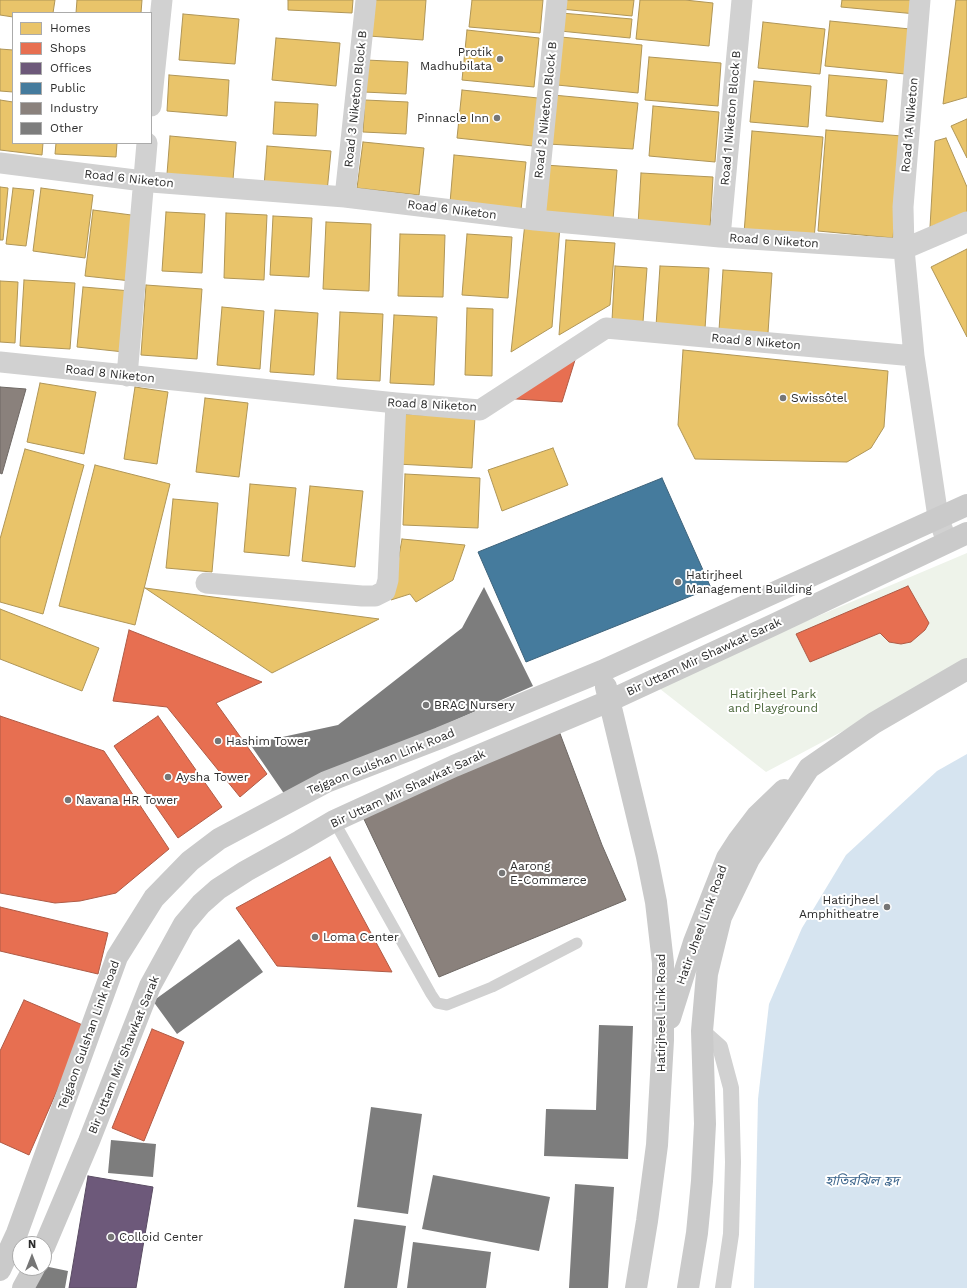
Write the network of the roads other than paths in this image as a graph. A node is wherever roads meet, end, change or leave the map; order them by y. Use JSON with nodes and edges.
{"nodes":[{"id":1,"x":162,"y":0,"type":"edge"},
{"id":2,"x":366,"y":0,"type":"edge"},
{"id":3,"x":557,"y":0,"type":"edge"},
{"id":4,"x":742,"y":0,"type":"edge"},
{"id":5,"x":920,"y":0,"type":"edge"},
{"id":6,"x":152,"y":96,"type":"edge"},
{"id":7,"x":147,"y":144,"type":"edge"},
{"id":8,"x":0,"y":163,"type":"edge"},
{"id":9,"x":143,"y":181,"type":"junction"},
{"id":10,"x":345,"y":198,"type":"junction"},
{"id":11,"x":535,"y":220,"type":"junction"},
{"id":12,"x":967,"y":222,"type":"edge"},
{"id":13,"x":720,"y":237,"type":"junction"},
{"id":14,"x":904,"y":249,"type":"junction"},
{"id":15,"x":914,"y":356,"type":"junction"},
{"id":16,"x":0,"y":362,"type":"edge"},
{"id":17,"x":127,"y":376,"type":"junction"},
{"id":18,"x":396,"y":404,"type":"junction"},
{"id":19,"x":967,"y":505,"type":"edge"},
{"id":20,"x":938,"y":517,"type":"junction"},
{"id":21,"x":967,"y":533,"type":"edge"},
{"id":22,"x":947,"y":542,"type":"junction"},
{"id":23,"x":206,"y":583,"type":"dead end"},
{"id":24,"x":967,"y":669,"type":"edge"},
{"id":25,"x":602,"y":671,"type":"junction"},
{"id":26,"x":609,"y":701,"type":"junction"},
{"id":27,"x":809,"y":768,"type":"junction"},
{"id":28,"x":334,"y":821,"type":"junction"},
{"id":29,"x":577,"y":943,"type":"dead end"},
{"id":30,"x":702,"y":1031,"type":"junction"},
{"id":31,"x":663,"y":1040,"type":"junction"},
{"id":32,"x":49,"y":1236,"type":"edge"},
{"id":33,"x":0,"y":1270,"type":"edge"},
{"id":34,"x":30,"y":1276,"type":"edge"},
{"id":35,"x":23,"y":1288,"type":"edge"},
{"id":36,"x":636,"y":1288,"type":"edge"},
{"id":37,"x":688,"y":1288,"type":"edge"},
{"id":38,"x":723,"y":1288,"type":"edge"}],
"edges":[{"from":1,"to":6,"type":"street"},
{"from":2,"to":10,"type":"street","name":"Road 3 Niketon Block B"},
{"from":3,"to":11,"type":"street","name":"Road 2 Niketon Block B"},
{"from":4,"to":13,"type":"street","name":"Road 1 Niketon Block B"},
{"from":5,"to":14,"type":"street","name":"Road 1A Niketon"},
{"from":7,"to":9,"type":"street"},
{"from":8,"to":9,"type":"street","name":"Road 6 Niketon"},
{"from":9,"to":10,"type":"street","name":"Road 6 Niketon"},
{"from":9,"to":17,"type":"street"},
{"from":10,"to":11,"type":"street","name":"Road 6 Niketon"},
{"from":11,"to":13,"type":"street","name":"Road 6 Niketon"},
{"from":12,"to":14,"type":"street"},
{"from":13,"to":14,"type":"street","name":"Road 6 Niketon"},
{"from":14,"to":15,"type":"street","name":"Road 1A Niketon"},
{"from":15,"to":18,"type":"street","name":"Road 8 Niketon"},
{"from":15,"to":20,"type":"street","name":"Road 1A Niketon"},
{"from":16,"to":17,"type":"street","name":"Road 8 Niketon"},
{"from":17,"to":18,"type":"street","name":"Road 8 Niketon"},
{"from":18,"to":23,"type":"street"},
{"from":19,"to":20,"type":"main road","name":"Tejgaon Gulshan Link Road"},
{"from":20,"to":22,"type":"street","name":"Road 1A Niketon"},
{"from":20,"to":25,"type":"main road","name":"Tejgaon Gulshan Link Road"},
{"from":21,"to":22,"type":"main road","name":"Bir Uttam Mir Shawkat Sarak"},
{"from":22,"to":26,"type":"main road","name":"Bir Uttam Mir Shawkat Sarak"},
{"from":24,"to":27,"type":"main road","name":"Hatir Jheel Link Road"},
{"from":25,"to":26,"type":"main road","name":"Hatirjheel Link Road"},
{"from":25,"to":33,"type":"main road","name":"Tejgaon Gulshan Link Road"},
{"from":26,"to":28,"type":"main road","name":"Bir Uttam Mir Shawkat Sarak"},
{"from":26,"to":31,"type":"main road","name":"Hatirjheel Link Road"},
{"from":27,"to":30,"type":"main road","name":"Hatir Jheel Link Road"},
{"from":27,"to":31,"type":"main road","name":"Hatir Jheel Link Road"},
{"from":28,"to":29,"type":"lane"},
{"from":28,"to":32,"type":"main road","name":"Bir Uttam Mir Shawkat Sarak"},
{"from":30,"to":37,"type":"main road","name":"Hatir Jheel Link Road"},
{"from":30,"to":38,"type":"street"},
{"from":31,"to":36,"type":"main road","name":"Hatirjheel Link Road"},
{"from":34,"to":35,"type":"main road"}]}
